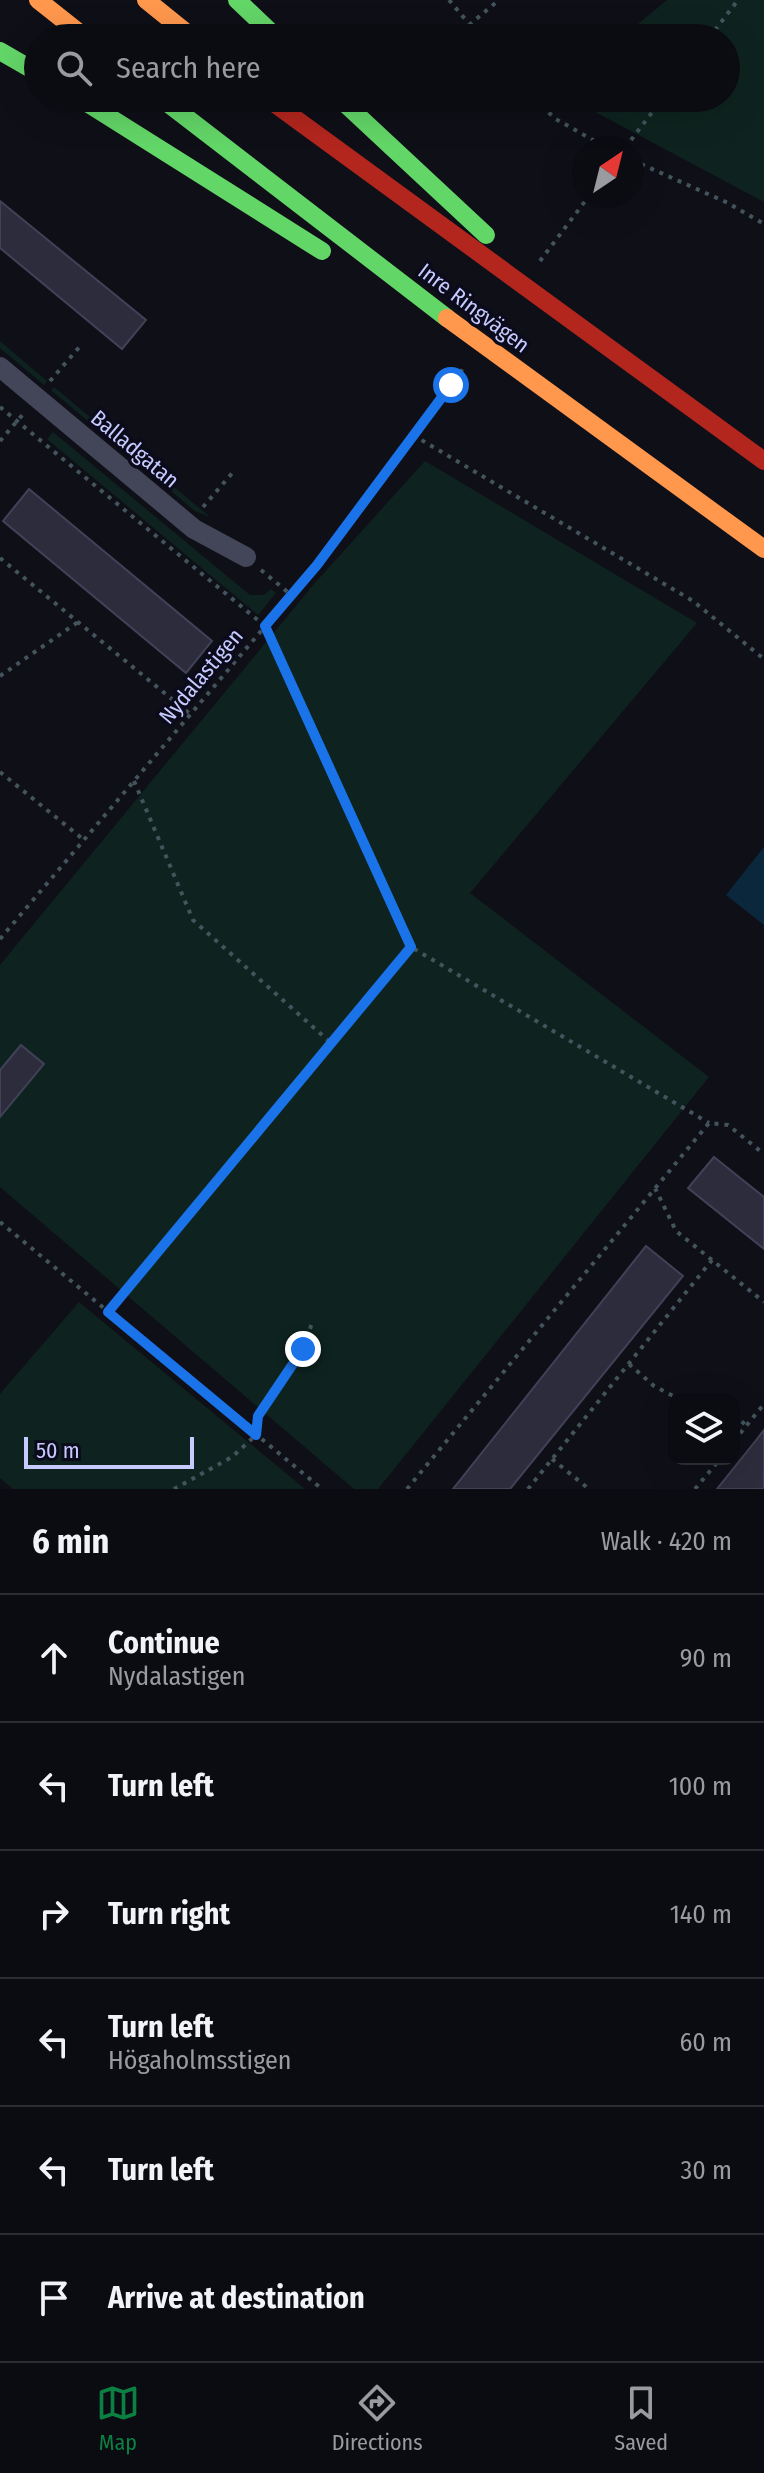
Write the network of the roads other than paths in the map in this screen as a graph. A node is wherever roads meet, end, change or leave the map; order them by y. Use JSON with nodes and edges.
{"nodes":[{"id":1,"x":38,"y":0,"type":"edge"},
{"id":2,"x":146,"y":0,"type":"edge"},
{"id":3,"x":237,"y":0,"type":"edge"},
{"id":4,"x":68,"y":24,"type":"edge"},
{"id":5,"x":176,"y":24,"type":"edge"},
{"id":6,"x":262,"y":24,"type":"edge"},
{"id":7,"x":0,"y":51,"type":"edge"},
{"id":8,"x":24,"y":65,"type":"edge"},
{"id":9,"x":101,"y":112,"type":"edge"},
{"id":10,"x":179,"y":112,"type":"edge"},
{"id":11,"x":286,"y":112,"type":"edge"},
{"id":12,"x":354,"y":112,"type":"edge"},
{"id":13,"x":340,"y":262,"type":"dead end"},
{"id":14,"x":366,"y":279,"type":"dead end"},
{"id":15,"x":0,"y":367,"type":"edge"},
{"id":16,"x":669,"y":393,"type":"junction"},
{"id":17,"x":585,"y":421,"type":"junction"},
{"id":18,"x":764,"y":461,"type":"edge"},
{"id":19,"x":764,"y":549,"type":"edge"},
{"id":20,"x":246,"y":557,"type":"road end"}],
"edges":[{"from":1,"to":4,"type":"highway"},
{"from":2,"to":5,"type":"highway"},
{"from":3,"to":6,"type":"highway"},
{"from":7,"to":8,"type":"highway"},
{"from":9,"to":13,"type":"highway"},
{"from":10,"to":17,"type":"highway","name":"Inre Ringvägen"},
{"from":11,"to":16,"type":"highway","name":"Inre Ringvägen"},
{"from":12,"to":16,"type":"highway"},
{"from":14,"to":17,"type":"highway"},
{"from":15,"to":20,"type":"street","name":"Balladgatan"},
{"from":16,"to":18,"type":"highway","name":"Inre Ringvägen"},
{"from":17,"to":19,"type":"highway","name":"Inre Ringvägen"}]}
